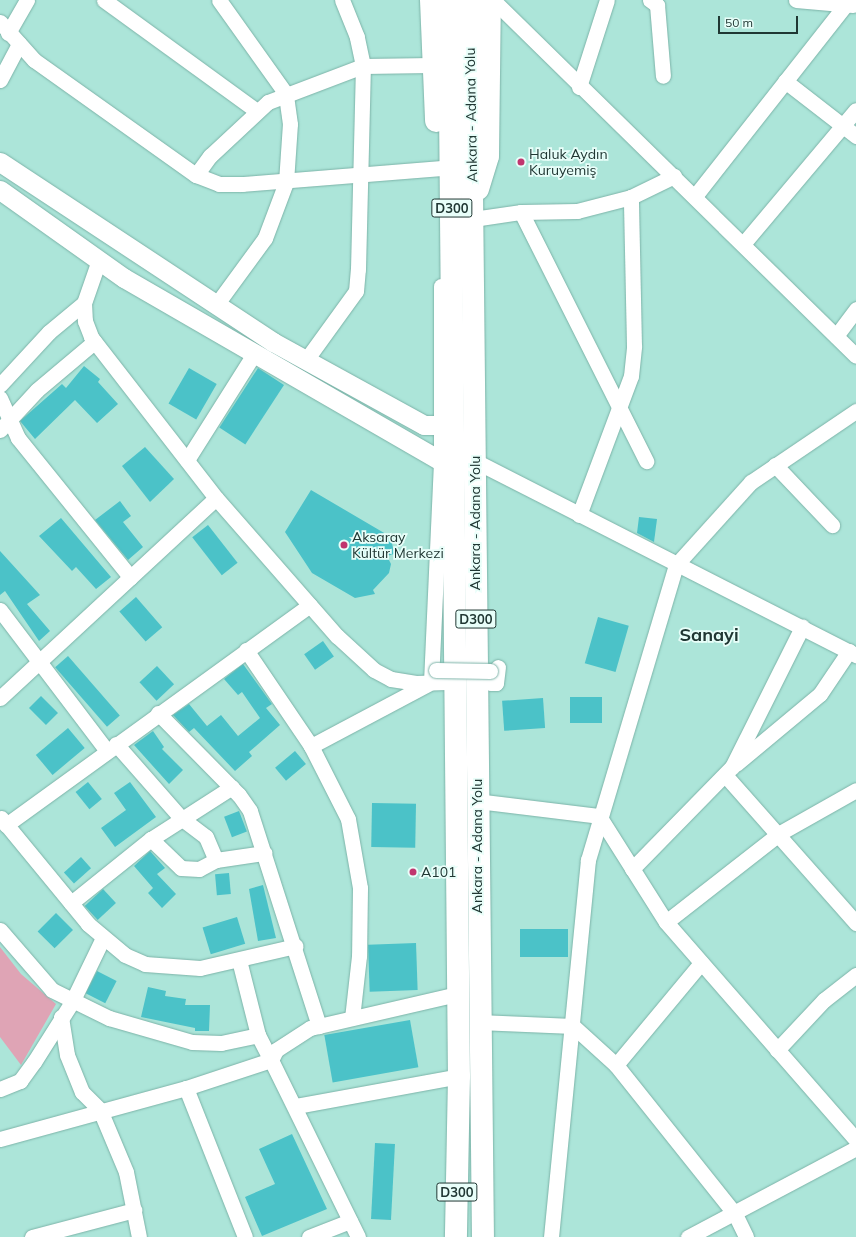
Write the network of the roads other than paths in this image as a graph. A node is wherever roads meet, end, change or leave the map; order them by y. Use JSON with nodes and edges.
{"nodes":[{"id":1,"x":27,"y":0,"type":"edge"},
{"id":2,"x":104,"y":0,"type":"edge"},
{"id":3,"x":219,"y":0,"type":"edge"},
{"id":4,"x":342,"y":0,"type":"edge"},
{"id":5,"x":431,"y":0,"type":"edge"},
{"id":6,"x":449,"y":0,"type":"edge"},
{"id":7,"x":470,"y":0,"type":"edge"},
{"id":8,"x":492,"y":0,"type":"edge"},
{"id":9,"x":607,"y":0,"type":"edge"},
{"id":10,"x":650,"y":0,"type":"edge"},
{"id":11,"x":796,"y":0,"type":"edge"},
{"id":12,"x":851,"y":5,"type":"edge"},
{"id":13,"x":4,"y":28,"type":"edge"},
{"id":14,"x":19,"y":44,"type":"junction"},
{"id":15,"x":432,"y":65,"type":"junction"},
{"id":16,"x":363,"y":66,"type":"junction"},
{"id":17,"x":663,"y":76,"type":"dead end"},
{"id":18,"x":0,"y":80,"type":"edge"},
{"id":19,"x":785,"y":81,"type":"junction"},
{"id":20,"x":580,"y":87,"type":"junction"},
{"id":21,"x":286,"y":94,"type":"junction"},
{"id":22,"x":257,"y":110,"type":"junction"},
{"id":23,"x":856,"y":110,"type":"edge"},
{"id":24,"x":843,"y":126,"type":"junction"},
{"id":25,"x":856,"y":136,"type":"edge"},
{"id":26,"x":0,"y":162,"type":"edge"},
{"id":27,"x":441,"y":171,"type":"junction"},
{"id":28,"x":196,"y":175,"type":"junction"},
{"id":29,"x":674,"y":176,"type":"junction"},
{"id":30,"x":361,"y":177,"type":"junction"},
{"id":31,"x":286,"y":182,"type":"junction"},
{"id":32,"x":0,"y":190,"type":"edge"},
{"id":33,"x":695,"y":196,"type":"junction"},
{"id":34,"x":632,"y":197,"type":"junction"},
{"id":35,"x":466,"y":212,"type":"junction"},
{"id":36,"x":521,"y":212,"type":"junction"},
{"id":37,"x":743,"y":244,"type":"junction"},
{"id":38,"x":99,"y":260,"type":"junction"},
{"id":39,"x":84,"y":303,"type":"junction"},
{"id":40,"x":216,"y":305,"type":"junction"},
{"id":41,"x":856,"y":309,"type":"edge"},
{"id":42,"x":836,"y":336,"type":"junction"},
{"id":43,"x":94,"y":342,"type":"junction"},
{"id":44,"x":254,"y":354,"type":"junction"},
{"id":45,"x":856,"y":356,"type":"edge"},
{"id":46,"x":306,"y":360,"type":"junction"},
{"id":47,"x":0,"y":385,"type":"edge"},
{"id":48,"x":0,"y":399,"type":"edge"},
{"id":49,"x":620,"y":410,"type":"junction"},
{"id":50,"x":856,"y":411,"type":"edge"},
{"id":51,"x":446,"y":420,"type":"junction"},
{"id":52,"x":5,"y":425,"type":"edge"},
{"id":53,"x":187,"y":460,"type":"junction"},
{"id":54,"x":474,"y":461,"type":"junction"},
{"id":55,"x":646,"y":461,"type":"dead end"},
{"id":56,"x":447,"y":464,"type":"junction"},
{"id":57,"x":775,"y":465,"type":"junction"},
{"id":58,"x":216,"y":498,"type":"junction"},
{"id":59,"x":579,"y":515,"type":"junction"},
{"id":60,"x":832,"y":526,"type":"dead end"},
{"id":61,"x":676,"y":565,"type":"junction"},
{"id":62,"x":130,"y":577,"type":"junction"},
{"id":63,"x":310,"y":605,"type":"junction"},
{"id":64,"x":0,"y":610,"type":"edge"},
{"id":65,"x":802,"y":627,"type":"junction"},
{"id":66,"x":246,"y":650,"type":"junction"},
{"id":67,"x":852,"y":653,"type":"edge"},
{"id":68,"x":38,"y":663,"type":"junction"},
{"id":69,"x":494,"y":669,"type":"dead end"},
{"id":70,"x":432,"y":679,"type":"junction"},
{"id":71,"x":454,"y":682,"type":"junction"},
{"id":72,"x":0,"y":698,"type":"edge"},
{"id":73,"x":158,"y":713,"type":"junction"},
{"id":74,"x":311,"y":746,"type":"junction"},
{"id":75,"x":111,"y":747,"type":"junction"},
{"id":76,"x":729,"y":771,"type":"junction"},
{"id":77,"x":232,"y":787,"type":"junction"},
{"id":78,"x":856,"y":790,"type":"edge"},
{"id":79,"x":477,"y":801,"type":"junction"},
{"id":80,"x":599,"y":816,"type":"junction"},
{"id":81,"x":181,"y":818,"type":"junction"},
{"id":82,"x":3,"y":821,"type":"edge"},
{"id":83,"x":780,"y":833,"type":"junction"},
{"id":84,"x":151,"y":838,"type":"junction"},
{"id":85,"x":264,"y":853,"type":"junction"},
{"id":86,"x":216,"y":860,"type":"junction"},
{"id":87,"x":632,"y":869,"type":"junction"},
{"id":88,"x":71,"y":903,"type":"junction"},
{"id":89,"x":666,"y":922,"type":"junction"},
{"id":90,"x":856,"y":923,"type":"edge"},
{"id":91,"x":0,"y":930,"type":"edge"},
{"id":92,"x":103,"y":938,"type":"junction"},
{"id":93,"x":295,"y":946,"type":"junction"},
{"id":94,"x":239,"y":960,"type":"junction"},
{"id":95,"x":701,"y":963,"type":"junction"},
{"id":96,"x":856,"y":975,"type":"edge"},
{"id":97,"x":457,"y":994,"type":"junction"},
{"id":98,"x":72,"y":1002,"type":"junction"},
{"id":99,"x":61,"y":1016,"type":"junction"},
{"id":100,"x":352,"y":1018,"type":"junction"},
{"id":101,"x":478,"y":1022,"type":"junction"},
{"id":102,"x":319,"y":1026,"type":"junction"},
{"id":103,"x":573,"y":1026,"type":"junction"},
{"id":104,"x":258,"y":1035,"type":"junction"},
{"id":105,"x":777,"y":1050,"type":"junction"},
{"id":106,"x":271,"y":1060,"type":"junction"},
{"id":107,"x":616,"y":1065,"type":"junction"},
{"id":108,"x":459,"y":1076,"type":"junction"},
{"id":109,"x":186,"y":1088,"type":"junction"},
{"id":110,"x":0,"y":1089,"type":"edge"},
{"id":111,"x":296,"y":1106,"type":"junction"},
{"id":112,"x":100,"y":1110,"type":"junction"},
{"id":113,"x":0,"y":1139,"type":"edge"},
{"id":114,"x":856,"y":1140,"type":"edge"},
{"id":115,"x":856,"y":1148,"type":"edge"},
{"id":116,"x":134,"y":1210,"type":"junction"},
{"id":117,"x":735,"y":1214,"type":"junction"},
{"id":118,"x":350,"y":1221,"type":"junction"},
{"id":119,"x":32,"y":1237,"type":"edge"},
{"id":120,"x":139,"y":1237,"type":"edge"},
{"id":121,"x":245,"y":1237,"type":"edge"},
{"id":122,"x":309,"y":1237,"type":"edge"},
{"id":123,"x":358,"y":1237,"type":"edge"},
{"id":124,"x":456,"y":1237,"type":"edge"},
{"id":125,"x":483,"y":1237,"type":"edge"},
{"id":126,"x":551,"y":1237,"type":"edge"},
{"id":127,"x":688,"y":1237,"type":"edge"},
{"id":128,"x":746,"y":1237,"type":"edge"}],
"edges":[{"from":1,"to":13,"type":"street"},
{"from":2,"to":22,"type":"street"},
{"from":3,"to":21,"type":"street"},
{"from":4,"to":16,"type":"street"},
{"from":5,"to":15,"type":"highway"},
{"from":6,"to":35,"type":"highway","name":"Ankara - Adana Yolu","number":"D300"},
{"from":7,"to":35,"type":"highway","name":"Ankara - Adana Yolu","number":"D300"},
{"from":8,"to":20,"type":"street"},
{"from":8,"to":35,"type":"highway"},
{"from":9,"to":20,"type":"street"},
{"from":10,"to":17,"type":"street"},
{"from":11,"to":12,"type":"street"},
{"from":12,"to":19,"type":"street"},
{"from":13,"to":14,"type":"street"},
{"from":14,"to":18,"type":"street"},
{"from":14,"to":28,"type":"street"},
{"from":15,"to":16,"type":"street"},
{"from":15,"to":27,"type":"highway"},
{"from":16,"to":21,"type":"street"},
{"from":16,"to":30,"type":"street"},
{"from":19,"to":24,"type":"street"},
{"from":19,"to":33,"type":"street"},
{"from":20,"to":29,"type":"street"},
{"from":21,"to":22,"type":"street"},
{"from":21,"to":31,"type":"street"},
{"from":22,"to":28,"type":"street"},
{"from":23,"to":24,"type":"street"},
{"from":24,"to":25,"type":"street"},
{"from":24,"to":37,"type":"street"},
{"from":26,"to":40,"type":"main road"},
{"from":27,"to":30,"type":"street"},
{"from":27,"to":35,"type":"highway"},
{"from":27,"to":51,"type":"street"},
{"from":28,"to":31,"type":"street"},
{"from":29,"to":33,"type":"street"},
{"from":29,"to":34,"type":"street"},
{"from":30,"to":31,"type":"street"},
{"from":30,"to":46,"type":"street"},
{"from":31,"to":40,"type":"street"},
{"from":32,"to":38,"type":"main road"},
{"from":33,"to":37,"type":"street"},
{"from":34,"to":36,"type":"street"},
{"from":34,"to":49,"type":"street"},
{"from":35,"to":36,"type":"street"},
{"from":35,"to":51,"type":"highway","name":"Ankara - Adana Yolu","number":"D300"},
{"from":35,"to":54,"type":"highway","name":"Ankara - Adana Yolu","number":"D300"},
{"from":36,"to":49,"type":"street"},
{"from":37,"to":42,"type":"street"},
{"from":38,"to":39,"type":"street"},
{"from":38,"to":44,"type":"main road"},
{"from":39,"to":43,"type":"street"},
{"from":39,"to":47,"type":"street"},
{"from":40,"to":46,"type":"main road"},
{"from":41,"to":42,"type":"street"},
{"from":42,"to":45,"type":"street"},
{"from":43,"to":52,"type":"street"},
{"from":43,"to":53,"type":"street"},
{"from":44,"to":53,"type":"street"},
{"from":44,"to":56,"type":"main road"},
{"from":46,"to":51,"type":"main road"},
{"from":48,"to":52,"type":"street"},
{"from":49,"to":55,"type":"street"},
{"from":49,"to":59,"type":"street"},
{"from":50,"to":57,"type":"street"},
{"from":51,"to":56,"type":"highway","name":"Ankara - Adana Yolu","number":"D300"},
{"from":52,"to":62,"type":"street"},
{"from":53,"to":58,"type":"street"},
{"from":54,"to":59,"type":"street"},
{"from":54,"to":79,"type":"highway","name":"Ankara - Adana Yolu","number":"D300"},
{"from":56,"to":70,"type":"street"},
{"from":56,"to":71,"type":"highway","name":"Ankara - Adana Yolu","number":"D300"},
{"from":57,"to":60,"type":"street"},
{"from":57,"to":61,"type":"street"},
{"from":58,"to":62,"type":"street"},
{"from":58,"to":63,"type":"street"},
{"from":59,"to":61,"type":"street"},
{"from":61,"to":65,"type":"street"},
{"from":61,"to":80,"type":"street"},
{"from":62,"to":68,"type":"street"},
{"from":63,"to":66,"type":"street"},
{"from":63,"to":70,"type":"street"},
{"from":64,"to":68,"type":"street"},
{"from":65,"to":67,"type":"street"},
{"from":65,"to":76,"type":"street"},
{"from":66,"to":73,"type":"street"},
{"from":66,"to":74,"type":"street"},
{"from":67,"to":76,"type":"street"},
{"from":68,"to":72,"type":"street"},
{"from":68,"to":75,"type":"street"},
{"from":69,"to":70,"type":"street","bridge":true},
{"from":70,"to":71,"type":"street"},
{"from":70,"to":74,"type":"street"},
{"from":71,"to":97,"type":"highway","name":"Ankara - Adana Yolu","number":"D300"},
{"from":73,"to":75,"type":"street"},
{"from":73,"to":77,"type":"street"},
{"from":74,"to":100,"type":"street"},
{"from":75,"to":81,"type":"street"},
{"from":75,"to":82,"type":"street"},
{"from":76,"to":83,"type":"street"},
{"from":76,"to":87,"type":"street"},
{"from":77,"to":81,"type":"street"},
{"from":77,"to":85,"type":"street"},
{"from":78,"to":83,"type":"street"},
{"from":79,"to":80,"type":"street"},
{"from":79,"to":101,"type":"highway","name":"Ankara - Adana Yolu","number":"D300"},
{"from":80,"to":87,"type":"street"},
{"from":80,"to":103,"type":"street"},
{"from":81,"to":84,"type":"street"},
{"from":81,"to":86,"type":"street"},
{"from":82,"to":88,"type":"street"},
{"from":83,"to":89,"type":"street"},
{"from":83,"to":90,"type":"street"},
{"from":84,"to":86,"type":"street"},
{"from":84,"to":88,"type":"street"},
{"from":85,"to":86,"type":"street"},
{"from":85,"to":93,"type":"street"},
{"from":87,"to":89,"type":"street"},
{"from":88,"to":92,"type":"street"},
{"from":89,"to":95,"type":"street"},
{"from":91,"to":98,"type":"street"},
{"from":92,"to":94,"type":"street"},
{"from":92,"to":98,"type":"street"},
{"from":93,"to":94,"type":"street"},
{"from":93,"to":102,"type":"street"},
{"from":94,"to":104,"type":"street"},
{"from":95,"to":105,"type":"street"},
{"from":95,"to":107,"type":"street"},
{"from":96,"to":105,"type":"street"},
{"from":97,"to":100,"type":"street"},
{"from":97,"to":108,"type":"highway","name":"Ankara - Adana Yolu","number":"D300"},
{"from":98,"to":99,"type":"street"},
{"from":98,"to":104,"type":"street"},
{"from":99,"to":110,"type":"street"},
{"from":99,"to":112,"type":"street"},
{"from":100,"to":102,"type":"street"},
{"from":101,"to":103,"type":"street"},
{"from":101,"to":125,"type":"highway","name":"Ankara - Adana Yolu","number":"D300"},
{"from":102,"to":106,"type":"street"},
{"from":103,"to":107,"type":"street"},
{"from":103,"to":126,"type":"street"},
{"from":104,"to":106,"type":"street"},
{"from":105,"to":114,"type":"street"},
{"from":106,"to":109,"type":"street"},
{"from":106,"to":111,"type":"street"},
{"from":107,"to":117,"type":"street"},
{"from":108,"to":111,"type":"street"},
{"from":108,"to":124,"type":"highway","name":"Ankara - Adana Yolu","number":"D300"},
{"from":109,"to":112,"type":"street"},
{"from":109,"to":121,"type":"street"},
{"from":111,"to":118,"type":"street"},
{"from":112,"to":113,"type":"street"},
{"from":112,"to":116,"type":"street"},
{"from":115,"to":117,"type":"street"},
{"from":116,"to":119,"type":"street"},
{"from":116,"to":120,"type":"street"},
{"from":117,"to":127,"type":"street"},
{"from":117,"to":128,"type":"street"},
{"from":118,"to":122,"type":"street"},
{"from":118,"to":123,"type":"street"}]}
